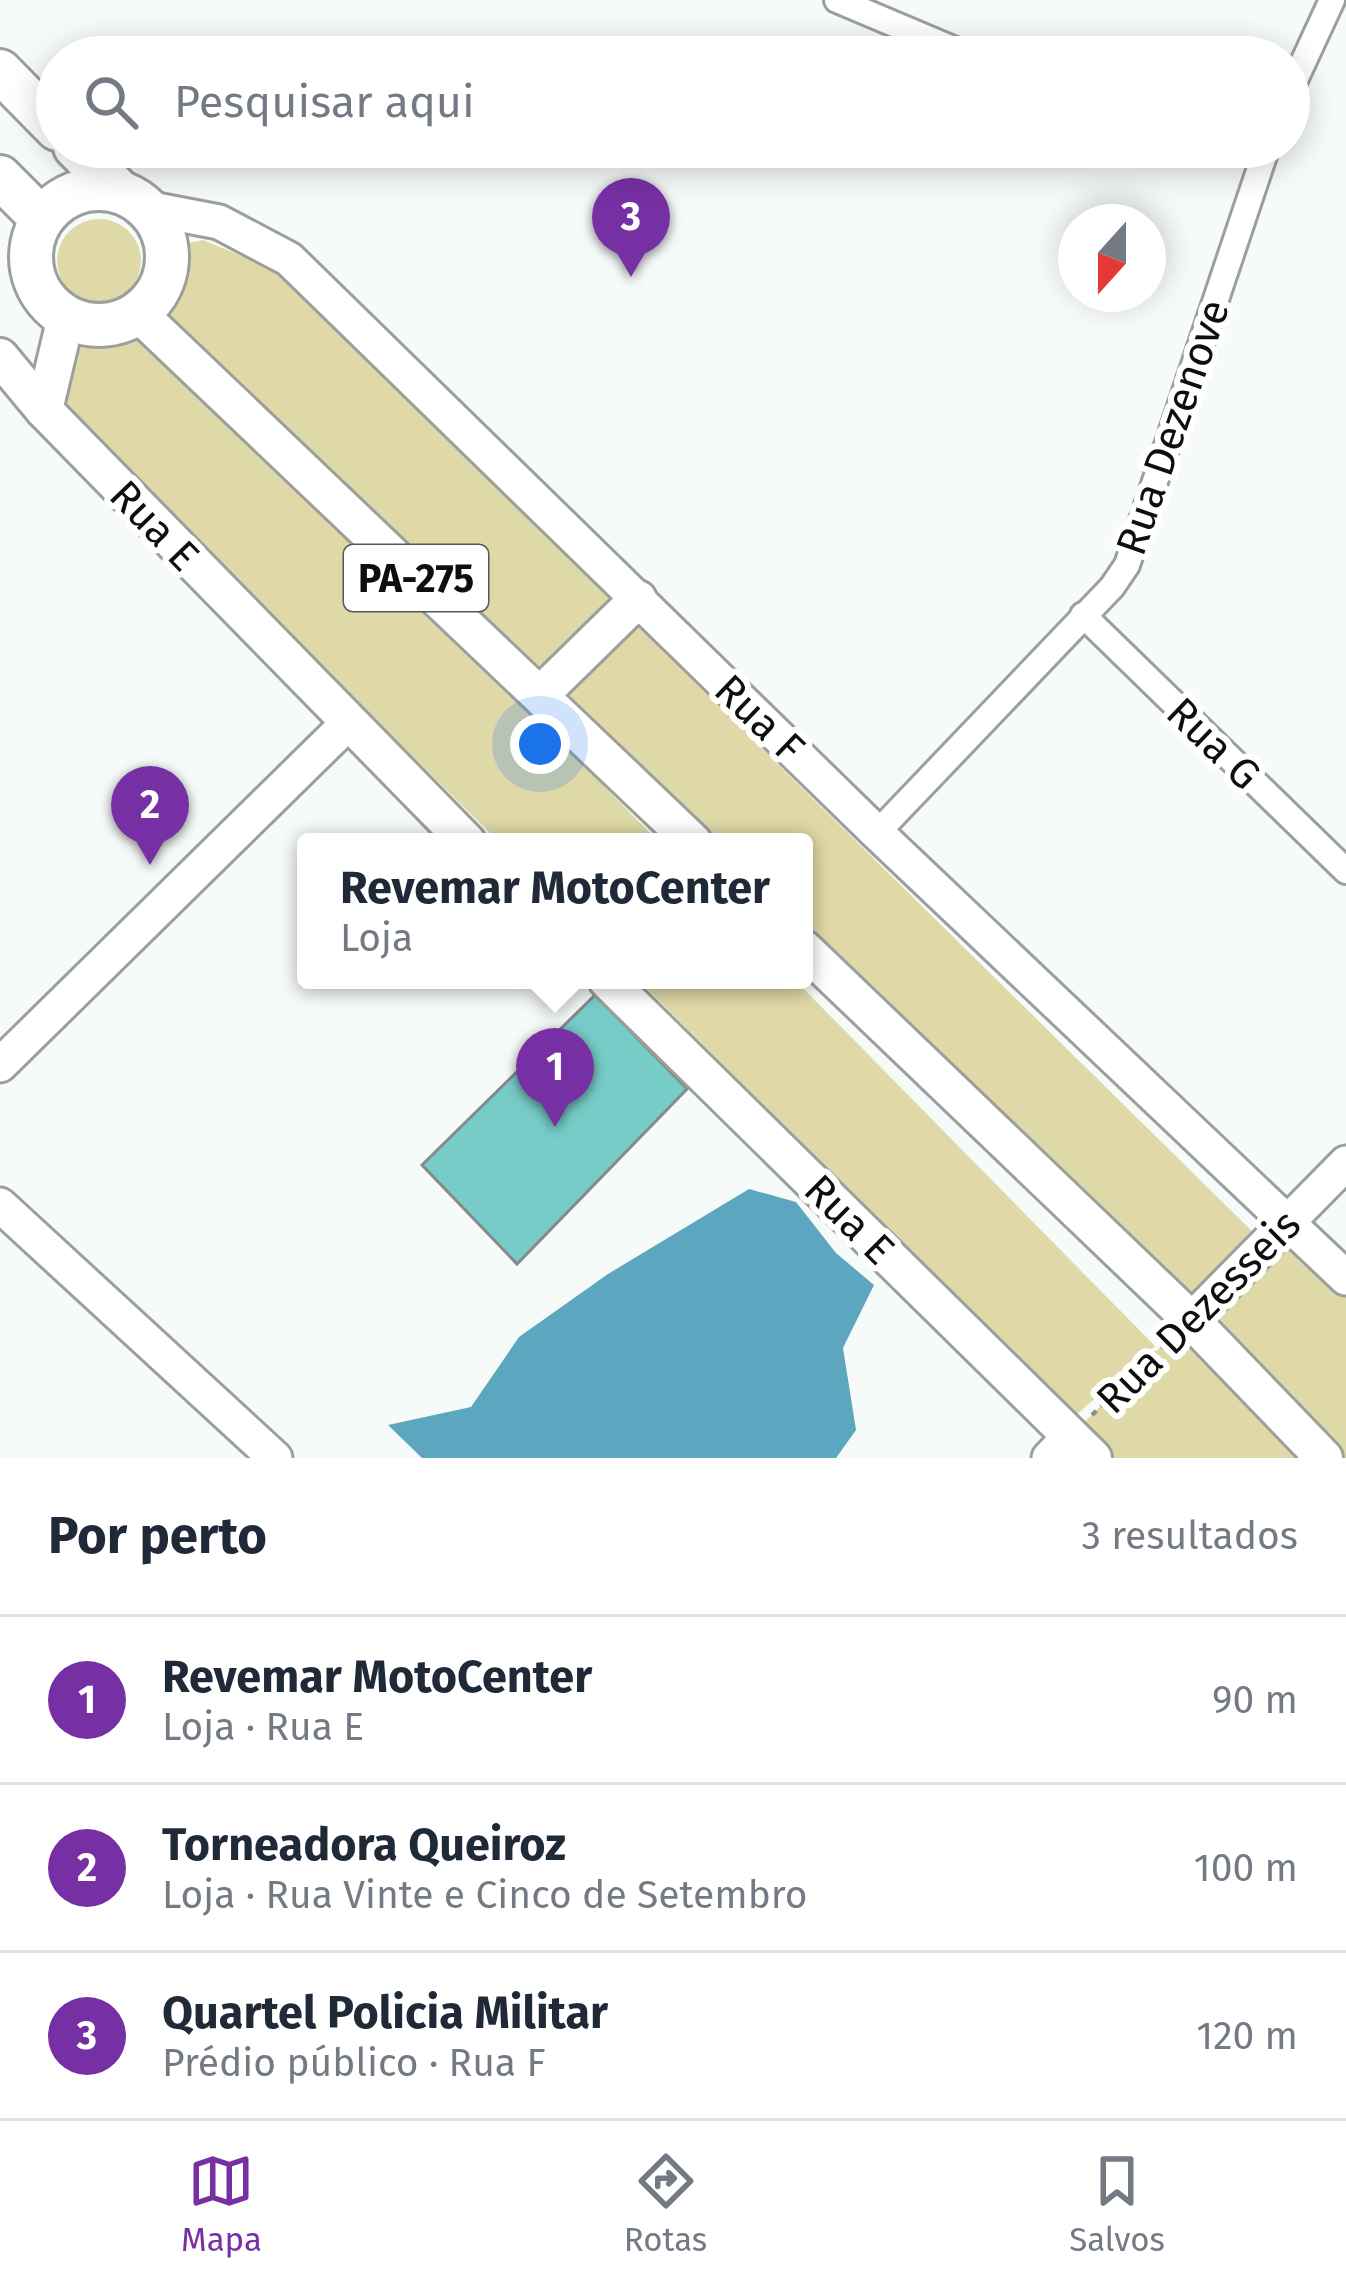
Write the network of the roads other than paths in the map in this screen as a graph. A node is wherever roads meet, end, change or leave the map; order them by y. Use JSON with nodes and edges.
{"nodes":[{"id":1,"x":837,"y":0,"type":"edge"},
{"id":2,"x":1332,"y":0,"type":"edge"},
{"id":3,"x":922,"y":36,"type":"edge"},
{"id":4,"x":1310,"y":48,"type":"edge"},
{"id":5,"x":0,"y":71,"type":"edge"},
{"id":6,"x":36,"y":108,"type":"edge"},
{"id":7,"x":98,"y":168,"type":"edge"},
{"id":8,"x":1260,"y":168,"type":"edge"},
{"id":9,"x":0,"y":178,"type":"edge"},
{"id":10,"x":133,"y":200,"type":"junction"},
{"id":11,"x":42,"y":219,"type":"junction"},
{"id":12,"x":138,"y":313,"type":"junction"},
{"id":13,"x":66,"y":317,"type":"junction"},
{"id":14,"x":0,"y":357,"type":"edge"},
{"id":15,"x":44,"y":410,"type":"junction"},
{"id":16,"x":638,"y":599,"type":"junction"},
{"id":17,"x":1082,"y":615,"type":"junction"},
{"id":18,"x":540,"y":695,"type":"junction"},
{"id":19,"x":347,"y":724,"type":"junction"},
{"id":20,"x":877,"y":832,"type":"junction"},
{"id":21,"x":457,"y":833,"type":"edge"},
{"id":22,"x":684,"y":833,"type":"edge"},
{"id":23,"x":1346,"y":871,"type":"edge"},
{"id":24,"x":813,"y":958,"type":"edge"},
{"id":25,"x":616,"y":989,"type":"edge"},
{"id":26,"x":0,"y":1065,"type":"edge"},
{"id":27,"x":1346,"y":1163,"type":"edge"},
{"id":28,"x":0,"y":1205,"type":"edge"},
{"id":29,"x":1290,"y":1220,"type":"junction"},
{"id":30,"x":1346,"y":1278,"type":"edge"},
{"id":31,"x":1191,"y":1319,"type":"junction"},
{"id":32,"x":1070,"y":1451,"type":"edge"},
{"id":33,"x":274,"y":1458,"type":"edge"},
{"id":34,"x":1324,"y":1458,"type":"edge"}],
"edges":[{"from":1,"to":3,"type":"street"},
{"from":2,"to":4,"type":"street"},
{"from":5,"to":6,"type":"highway"},
{"from":7,"to":10,"type":"highway"},
{"from":8,"to":17,"type":"street","name":"Rua Dezenove"},
{"from":9,"to":11,"type":"highway"},
{"from":10,"to":11,"type":"highway"},
{"from":10,"to":12,"type":"highway"},
{"from":10,"to":16,"type":"main road","name":"Rua F"},
{"from":11,"to":13,"type":"highway"},
{"from":12,"to":13,"type":"highway"},
{"from":12,"to":18,"type":"main road","number":"PA-275"},
{"from":13,"to":15,"type":"main road"},
{"from":14,"to":15,"type":"main road","name":"Rua E"},
{"from":15,"to":19,"type":"main road","name":"Rua E"},
{"from":16,"to":18,"type":"main road"},
{"from":16,"to":20,"type":"main road","name":"Rua F"},
{"from":17,"to":20,"type":"street","name":"Rua Dezenove"},
{"from":17,"to":23,"type":"street","name":"Rua G"},
{"from":18,"to":22,"type":"main road","number":"PA-275"},
{"from":19,"to":21,"type":"main road","name":"Rua E"},
{"from":19,"to":26,"type":"main road"},
{"from":20,"to":29,"type":"main road","name":"Rua F"},
{"from":24,"to":31,"type":"main road"},
{"from":25,"to":32,"type":"main road","name":"Rua E"},
{"from":27,"to":29,"type":"main road","name":"Rua Dezesseis"},
{"from":28,"to":33,"type":"main road"},
{"from":29,"to":30,"type":"main road","name":"Rua F"},
{"from":29,"to":31,"type":"main road","name":"Rua Dezesseis"},
{"from":31,"to":34,"type":"main road"}]}
